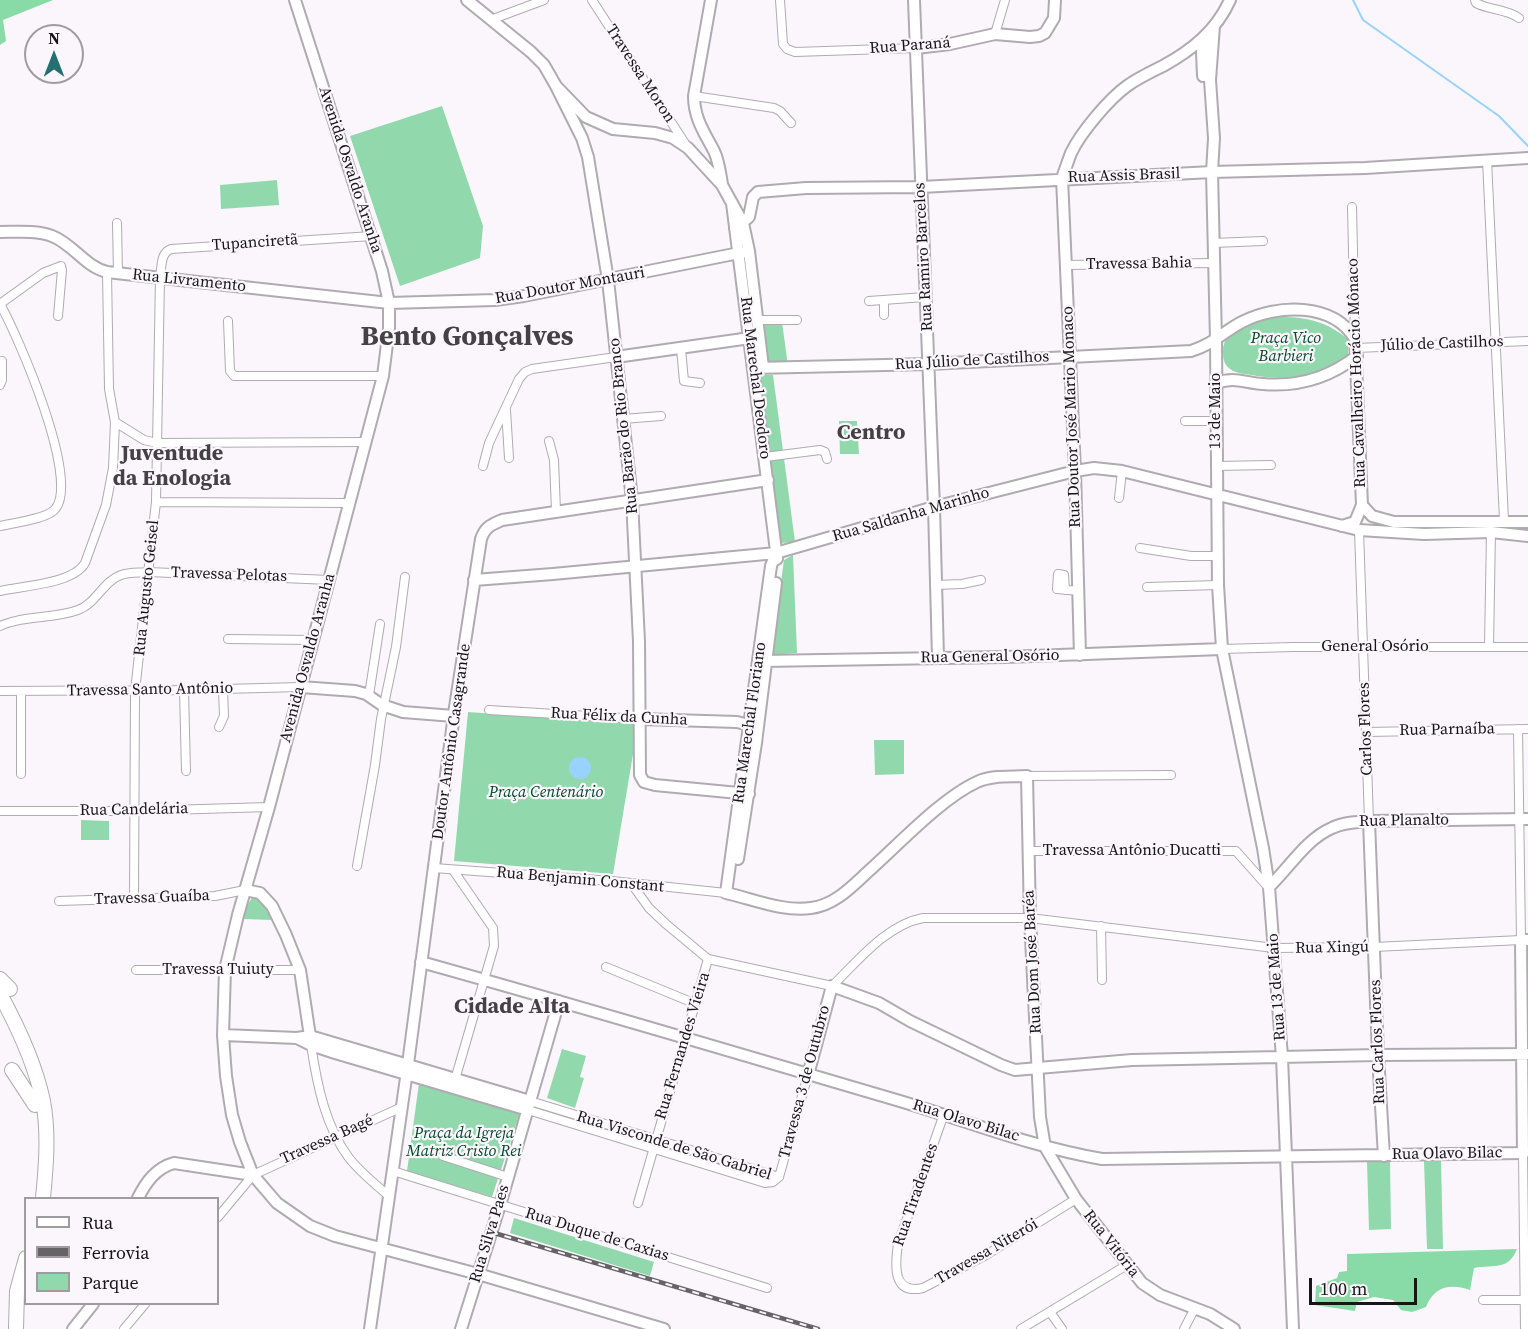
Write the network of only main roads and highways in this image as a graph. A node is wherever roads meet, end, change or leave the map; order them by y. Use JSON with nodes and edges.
{"nodes":[{"id":1,"x":295,"y":0,"type":"edge"},
{"id":2,"x":467,"y":0,"type":"edge"},
{"id":3,"x":711,"y":0,"type":"edge"},
{"id":4,"x":914,"y":0,"type":"edge"},
{"id":5,"x":1054,"y":0,"type":"edge"},
{"id":6,"x":1230,"y":0,"type":"edge"},
{"id":7,"x":1214,"y":26,"type":"junction"},
{"id":8,"x":1200,"y":44,"type":"junction"},
{"id":9,"x":916,"y":48,"type":"junction"},
{"id":10,"x":1210,"y":80,"type":"junction"},
{"id":11,"x":556,"y":86,"type":"junction"},
{"id":12,"x":601,"y":125,"type":"junction"},
{"id":13,"x":582,"y":138,"type":"junction"},
{"id":14,"x":1528,"y":158,"type":"edge"},
{"id":15,"x":1212,"y":172,"type":"junction"},
{"id":16,"x":1062,"y":178,"type":"junction"},
{"id":17,"x":722,"y":185,"type":"junction"},
{"id":18,"x":921,"y":187,"type":"junction"},
{"id":19,"x":739,"y":226,"type":"junction"},
{"id":20,"x":0,"y":232,"type":"edge"},
{"id":21,"x":744,"y":252,"type":"junction"},
{"id":22,"x":608,"y":280,"type":"junction"},
{"id":23,"x":389,"y":303,"type":"junction"},
{"id":24,"x":750,"y":338,"type":"junction"},
{"id":25,"x":1216,"y":340,"type":"junction"},
{"id":26,"x":1356,"y":348,"type":"junction"},
{"id":27,"x":1191,"y":351,"type":"junction"},
{"id":28,"x":1069,"y":356,"type":"junction"},
{"id":29,"x":616,"y":357,"type":"junction"},
{"id":30,"x":1216,"y":362,"type":"junction"},
{"id":31,"x":929,"y":364,"type":"junction"},
{"id":32,"x":758,"y":368,"type":"junction"},
{"id":33,"x":1216,"y":383,"type":"junction"},
{"id":34,"x":1075,"y":471,"type":"junction"},
{"id":35,"x":768,"y":480,"type":"junction"},
{"id":36,"x":1217,"y":494,"type":"junction"},
{"id":37,"x":633,"y":500,"type":"junction"},
{"id":38,"x":1362,"y":506,"type":"junction"},
{"id":39,"x":934,"y":507,"type":"junction"},
{"id":40,"x":1528,"y":522,"type":"edge"},
{"id":41,"x":1342,"y":526,"type":"junction"},
{"id":42,"x":1528,"y":536,"type":"edge"},
{"id":43,"x":777,"y":558,"type":"junction"},
{"id":44,"x":637,"y":567,"type":"junction"},
{"id":45,"x":474,"y":580,"type":"junction"},
{"id":46,"x":1222,"y":649,"type":"junction"},
{"id":47,"x":1080,"y":655,"type":"junction"},
{"id":48,"x":938,"y":657,"type":"junction"},
{"id":49,"x":763,"y":661,"type":"junction"},
{"id":50,"x":301,"y":687,"type":"junction"},
{"id":51,"x":454,"y":716,"type":"junction"},
{"id":52,"x":640,"y":719,"type":"junction"},
{"id":53,"x":749,"y":725,"type":"junction"},
{"id":54,"x":756,"y":743,"type":"junction"},
{"id":55,"x":745,"y":794,"type":"junction"},
{"id":56,"x":1524,"y":819,"type":"edge"},
{"id":57,"x":1370,"y":821,"type":"junction"},
{"id":58,"x":1269,"y":887,"type":"junction"},
{"id":59,"x":245,"y":891,"type":"junction"},
{"id":60,"x":729,"y":894,"type":"joint"},
{"id":61,"x":1524,"y":940,"type":"edge"},
{"id":62,"x":421,"y":962,"type":"junction"},
{"id":63,"x":0,"y":979,"type":"edge"},
{"id":64,"x":5,"y":992,"type":"edge"},
{"id":65,"x":559,"y":1001,"type":"junction"},
{"id":66,"x":0,"y":1007,"type":"edge"},
{"id":67,"x":224,"y":1035,"type":"junction"},
{"id":68,"x":311,"y":1040,"type":"junction"},
{"id":69,"x":1378,"y":1054,"type":"junction"},
{"id":70,"x":1526,"y":1054,"type":"edge"},
{"id":71,"x":1282,"y":1057,"type":"junction"},
{"id":72,"x":43,"y":1063,"type":"dead end"},
{"id":73,"x":407,"y":1069,"type":"junction"},
{"id":74,"x":1038,"y":1069,"type":"junction"},
{"id":75,"x":12,"y":1070,"type":"dead end"},
{"id":76,"x":808,"y":1075,"type":"junction"},
{"id":77,"x":39,"y":1103,"type":"junction"},
{"id":78,"x":529,"y":1106,"type":"junction"},
{"id":79,"x":1046,"y":1147,"type":"junction"},
{"id":80,"x":1526,"y":1153,"type":"edge"},
{"id":81,"x":1384,"y":1156,"type":"junction"},
{"id":82,"x":1286,"y":1157,"type":"junction"},
{"id":83,"x":253,"y":1175,"type":"junction"},
{"id":84,"x":37,"y":1197,"type":"edge"},
{"id":85,"x":43,"y":1197,"type":"edge"},
{"id":86,"x":139,"y":1197,"type":"edge"},
{"id":87,"x":381,"y":1247,"type":"junction"},
{"id":88,"x":24,"y":1265,"type":"edge"},
{"id":89,"x":478,"y":1274,"type":"junction"},
{"id":90,"x":26,"y":1305,"type":"edge"},
{"id":91,"x":92,"y":1305,"type":"edge"},
{"id":92,"x":650,"y":1327,"type":"edge"},
{"id":93,"x":16,"y":1329,"type":"edge"},
{"id":94,"x":25,"y":1329,"type":"edge"},
{"id":95,"x":73,"y":1329,"type":"edge"},
{"id":96,"x":370,"y":1329,"type":"edge"},
{"id":97,"x":460,"y":1329,"type":"edge"},
{"id":98,"x":664,"y":1329,"type":"edge"},
{"id":99,"x":1234,"y":1329,"type":"edge"},
{"id":100,"x":1293,"y":1329,"type":"edge"}],
"edges":[{"from":1,"to":23,"type":"main road","name":"Avenida Osvaldo Aranha"},
{"from":2,"to":11,"type":"main road"},
{"from":3,"to":17,"type":"main road"},
{"from":4,"to":9,"type":"main road","name":"Rua Ramiro Barcelos"},
{"from":5,"to":9,"type":"main road","name":"Rua Paraná"},
{"from":6,"to":7,"type":"main road"},
{"from":7,"to":8,"type":"main road"},
{"from":7,"to":10,"type":"main road","name":"13 de Maio"},
{"from":8,"to":10,"type":"main road"},
{"from":8,"to":15,"type":"main road","name":"13 de Maio"},
{"from":8,"to":16,"type":"main road"},
{"from":9,"to":18,"type":"main road","name":"Rua Ramiro Barcelos"},
{"from":10,"to":15,"type":"main road","name":"13 de Maio"},
{"from":11,"to":12,"type":"main road"},
{"from":11,"to":13,"type":"main road","name":"Rua Barão do Rio Branco"},
{"from":12,"to":13,"type":"main road"},
{"from":12,"to":17,"type":"main road","name":"Rua Marechal Deodoro"},
{"from":13,"to":22,"type":"main road","name":"Rua Barão do Rio Branco"},
{"from":14,"to":15,"type":"main road","name":"Rua Assis Brasil"},
{"from":15,"to":16,"type":"main road","name":"Rua Assis Brasil"},
{"from":15,"to":25,"type":"main road","name":"13 de Maio"},
{"from":16,"to":18,"type":"main road","name":"Rua Assis Brasil"},
{"from":16,"to":28,"type":"main road","name":"Rua Doutor José Mario Monaco"},
{"from":17,"to":19,"type":"main road","name":"Rua Marechal Deodoro"},
{"from":18,"to":19,"type":"main road","name":"Rua Assis Brasil"},
{"from":18,"to":31,"type":"main road","name":"Rua Ramiro Barcelos"},
{"from":19,"to":21,"type":"main road","name":"Rua Marechal Deodoro"},
{"from":20,"to":23,"type":"main road","name":"Rua Livramento"},
{"from":21,"to":22,"type":"main road","name":"Rua Doutor Montauri"},
{"from":21,"to":24,"type":"main road","name":"Rua Marechal Deodoro"},
{"from":21,"to":32,"type":"main road","name":"Rua Marechal Deodoro"},
{"from":22,"to":23,"type":"main road","name":"Rua Doutor Montauri"},
{"from":22,"to":29,"type":"main road","name":"Rua Barão do Rio Branco"},
{"from":23,"to":50,"type":"main road","name":"Avenida Osvaldo Aranha"},
{"from":24,"to":29,"type":"main road"},
{"from":24,"to":32,"type":"main road","name":"Rua Marechal Deodoro"},
{"from":25,"to":26,"type":"main road","name":"Rua Júlio de Castilhos"},
{"from":25,"to":27,"type":"main road","name":"Rua Júlio de Castilhos"},
{"from":25,"to":30,"type":"main road","name":"13 de Maio"},
{"from":26,"to":33,"type":"main road","name":"Júlio de Castilhos"},
{"from":26,"to":38,"type":"main road","name":"Rua Cavalheiro Horácio Mônaco"},
{"from":27,"to":28,"type":"main road","name":"Rua Júlio de Castilhos"},
{"from":27,"to":30,"type":"main road","name":"Rua Júlio de Castilhos"},
{"from":28,"to":31,"type":"main road","name":"Rua Júlio de Castilhos"},
{"from":28,"to":34,"type":"main road","name":"Rua Doutor José Mario Monaco"},
{"from":29,"to":37,"type":"main road","name":"Rua Barão do Rio Branco"},
{"from":30,"to":33,"type":"main road","name":"13 de Maio"},
{"from":31,"to":32,"type":"main road","name":"Rua Júlio de Castilhos"},
{"from":31,"to":39,"type":"main road","name":"Rua Ramiro Barcelos"},
{"from":32,"to":35,"type":"main road","name":"Rua Marechal Deodoro"},
{"from":33,"to":36,"type":"main road","name":"13 de Maio"},
{"from":34,"to":36,"type":"main road","name":"Rua Saldanha Marinho"},
{"from":34,"to":39,"type":"main road","name":"Rua Saldanha Marinho"},
{"from":34,"to":47,"type":"main road","name":"Rua Doutor José Mario Monaco"},
{"from":35,"to":37,"type":"main road"},
{"from":35,"to":43,"type":"main road","name":"Rua Marechal Deodoro"},
{"from":36,"to":41,"type":"main road","name":"Rua Saldanha Marinho"},
{"from":36,"to":46,"type":"main road","name":"13 de Maio"},
{"from":37,"to":44,"type":"main road","name":"Rua Barão do Rio Branco"},
{"from":37,"to":45,"type":"main road","name":"Doutor Antônio Casagrande"},
{"from":38,"to":40,"type":"main road"},
{"from":38,"to":41,"type":"main road","name":"Rua Cavalheiro Horácio Mônaco"},
{"from":39,"to":43,"type":"main road","name":"Rua Saldanha Marinho"},
{"from":39,"to":48,"type":"main road","name":"Rua Ramiro Barcelos"},
{"from":41,"to":42,"type":"main road","name":"Rua Saldanha Marinho"},
{"from":43,"to":44,"type":"main road","name":"Rua Saldanha Marinho"},
{"from":43,"to":49,"type":"main road","name":"Rua Marechal Floriano"},
{"from":44,"to":45,"type":"main road","name":"Rua Saldanha Marinho"},
{"from":44,"to":52,"type":"main road","name":"Rua Barão do Rio Branco"},
{"from":45,"to":51,"type":"main road","name":"Doutor Antônio Casagrande"},
{"from":46,"to":47,"type":"main road","name":"Rua General Osório"},
{"from":46,"to":58,"type":"main road","name":"Rua 13 de Maio"},
{"from":47,"to":48,"type":"main road","name":"Rua General Osório"},
{"from":48,"to":49,"type":"main road","name":"Rua General Osório"},
{"from":49,"to":53,"type":"main road","name":"Rua Marechal Floriano"},
{"from":49,"to":54,"type":"main road","name":"Rua Marechal Floriano"},
{"from":50,"to":51,"type":"main road"},
{"from":50,"to":59,"type":"main road","name":"Avenida Osvaldo Aranha"},
{"from":51,"to":62,"type":"main road","name":"Doutor Antônio Casagrande"},
{"from":52,"to":53,"type":"main road","name":"Rua Félix da Cunha"},
{"from":52,"to":55,"type":"main road","name":"Rua Barão do Rio Branco"},
{"from":53,"to":54,"type":"main road"},
{"from":53,"to":55,"type":"main road","name":"Rua Marechal Floriano"},
{"from":54,"to":55,"type":"main road","name":"Rua Marechal Floriano"},
{"from":55,"to":60,"type":"main road","name":"Rua Marechal Floriano"},
{"from":56,"to":57,"type":"main road","name":"Rua Planalto"},
{"from":57,"to":58,"type":"main road","name":"Rua Planalto"},
{"from":57,"to":69,"type":"main road","name":"Rua Carlos Flores"},
{"from":58,"to":71,"type":"main road","name":"Rua 13 de Maio"},
{"from":59,"to":67,"type":"main road","name":"Avenida Osvaldo Aranha"},
{"from":59,"to":68,"type":"main road"},
{"from":60,"to":74,"type":"main road","name":"Rua Dom José Baréa"},
{"from":61,"to":70,"type":"main road"},
{"from":62,"to":65,"type":"main road","name":"Rua Olavo Bilac"},
{"from":62,"to":73,"type":"main road","name":"Doutor Antônio Casagrande"},
{"from":63,"to":64,"type":"highway"},
{"from":64,"to":77,"type":"highway"},
{"from":65,"to":76,"type":"main road","name":"Rua Olavo Bilac"},
{"from":65,"to":78,"type":"main road","name":"Rua Silva Paes"},
{"from":66,"to":77,"type":"highway"},
{"from":67,"to":68,"type":"main road"},
{"from":67,"to":83,"type":"main road","name":"Avenida Osvaldo Aranha"},
{"from":68,"to":73,"type":"main road","name":"Rua Visconde de São Gabriel"},
{"from":69,"to":70,"type":"main road"},
{"from":69,"to":71,"type":"main road"},
{"from":69,"to":81,"type":"main road","name":"Rua Carlos Flores"},
{"from":70,"to":80,"type":"main road"},
{"from":71,"to":74,"type":"main road"},
{"from":71,"to":82,"type":"main road","name":"Rua 13 de Maio"},
{"from":72,"to":77,"type":"highway"},
{"from":73,"to":78,"type":"main road","name":"Rua Visconde de São Gabriel"},
{"from":73,"to":87,"type":"main road","name":"Doutor Antônio Casagrande"},
{"from":74,"to":76,"type":"main road","name":"Travessa 3 de Outubro"},
{"from":74,"to":79,"type":"main road","name":"Rua Dom José Baréa"},
{"from":75,"to":77,"type":"highway"},
{"from":76,"to":79,"type":"main road","name":"Rua Olavo Bilac"},
{"from":77,"to":84,"type":"highway"},
{"from":77,"to":85,"type":"highway"},
{"from":78,"to":89,"type":"main road","name":"Rua Silva Paes"},
{"from":79,"to":82,"type":"main road","name":"Rua Olavo Bilac"},
{"from":79,"to":99,"type":"main road","name":"Rua Vitória"},
{"from":80,"to":81,"type":"main road","name":"Rua Olavo Bilac"},
{"from":81,"to":82,"type":"main road","name":"Rua Olavo Bilac"},
{"from":82,"to":100,"type":"main road","name":"Rua 13 de Maio"},
{"from":83,"to":86,"type":"main road"},
{"from":83,"to":87,"type":"main road","name":"Avenida Osvaldo Aranha"},
{"from":87,"to":89,"type":"main road","name":"Avenida Osvaldo Aranha"},
{"from":87,"to":96,"type":"main road","name":"Doutor Antônio Casagrande"},
{"from":88,"to":93,"type":"highway"},
{"from":89,"to":92,"type":"main road","name":"Avenida Osvaldo Aranha"},
{"from":89,"to":97,"type":"main road","name":"Rua Silva Paes"},
{"from":90,"to":94,"type":"highway"},
{"from":91,"to":95,"type":"main road"},
{"from":92,"to":98,"type":"main road","name":"Avenida Osvaldo Aranha"}]}
